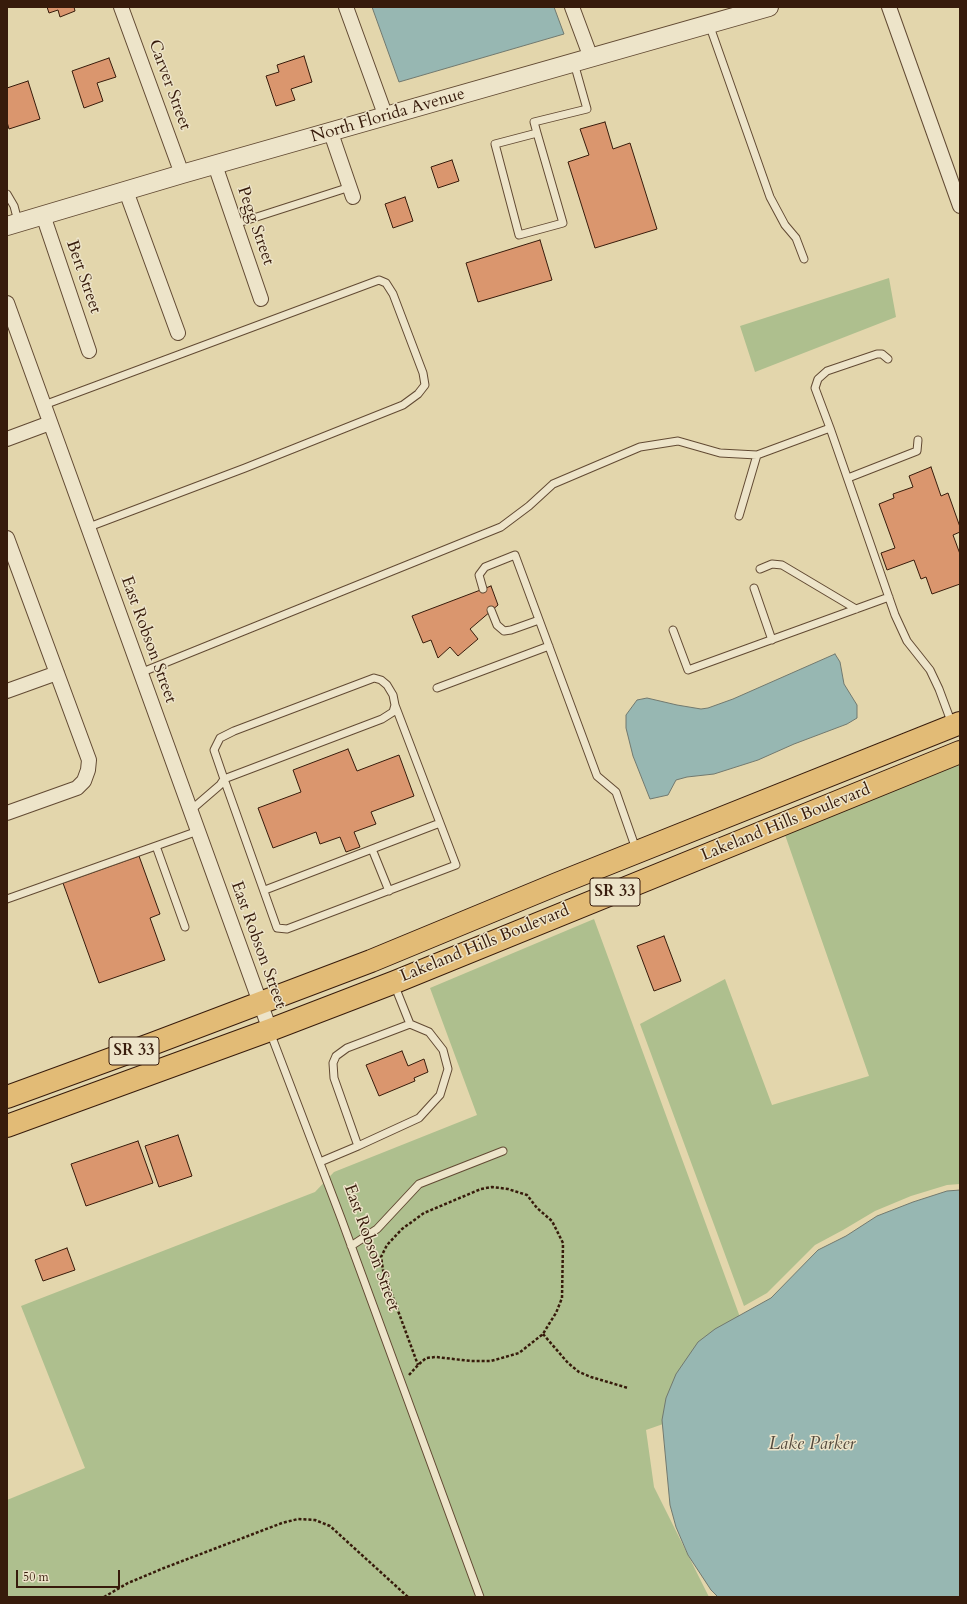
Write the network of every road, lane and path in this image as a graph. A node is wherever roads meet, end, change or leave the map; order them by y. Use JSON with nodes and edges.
{"nodes":[{"id":1,"x":121,"y":7,"type":"edge"},
{"id":2,"x":346,"y":7,"type":"edge"},
{"id":3,"x":572,"y":7,"type":"edge"},
{"id":4,"x":769,"y":7,"type":"edge"},
{"id":5,"x":889,"y":7,"type":"edge"},
{"id":6,"x":709,"y":24,"type":"junction"},
{"id":7,"x":582,"y":60,"type":"junction"},
{"id":8,"x":386,"y":117,"type":"junction"},
{"id":9,"x":330,"y":133,"type":"junction"},
{"id":10,"x":537,"y":133,"type":"junction"},
{"id":11,"x":215,"y":165,"type":"junction"},
{"id":12,"x":182,"y":174,"type":"junction"},
{"id":13,"x":126,"y":191,"type":"junction"},
{"id":14,"x":351,"y":192,"type":"joint"},
{"id":15,"x":7,"y":194,"type":"edge"},
{"id":16,"x":960,"y":206,"type":"edge"},
{"id":17,"x":43,"y":215,"type":"junction"},
{"id":18,"x":13,"y":224,"type":"edge"},
{"id":19,"x":235,"y":224,"type":"junction"},
{"id":20,"x":804,"y":259,"type":"dead end"},
{"id":21,"x":261,"y":299,"type":"dead end"},
{"id":22,"x":7,"y":303,"type":"edge"},
{"id":23,"x":178,"y":333,"type":"dead end"},
{"id":24,"x":89,"y":351,"type":"dead end"},
{"id":25,"x":888,"y":359,"type":"dead end"},
{"id":26,"x":44,"y":405,"type":"junction"},
{"id":27,"x":50,"y":423,"type":"junction"},
{"id":28,"x":830,"y":428,"type":"junction"},
{"id":29,"x":7,"y":439,"type":"edge"},
{"id":30,"x":918,"y":440,"type":"dead end"},
{"id":31,"x":757,"y":455,"type":"junction"},
{"id":32,"x":848,"y":478,"type":"junction"},
{"id":33,"x":739,"y":516,"type":"dead end"},
{"id":34,"x":89,"y":527,"type":"junction"},
{"id":35,"x":7,"y":538,"type":"edge"},
{"id":36,"x":11,"y":562,"type":"edge"},
{"id":37,"x":760,"y":569,"type":"dead end"},
{"id":38,"x":754,"y":588,"type":"dead end"},
{"id":39,"x":483,"y":589,"type":"dead end"},
{"id":40,"x":889,"y":597,"type":"junction"},
{"id":41,"x":856,"y":609,"type":"junction"},
{"id":42,"x":491,"y":610,"type":"dead end"},
{"id":43,"x":540,"y":620,"type":"junction"},
{"id":44,"x":673,"y":630,"type":"dead end"},
{"id":45,"x":772,"y":640,"type":"junction"},
{"id":46,"x":549,"y":646,"type":"junction"},
{"id":47,"x":57,"y":673,"type":"junction"},
{"id":48,"x":140,"y":673,"type":"junction"},
{"id":49,"x":438,"y":688,"type":"dead end"},
{"id":50,"x":7,"y":691,"type":"edge"},
{"id":51,"x":396,"y":705,"type":"junction"},
{"id":52,"x":956,"y":725,"type":"edge"},
{"id":53,"x":960,"y":752,"type":"edge"},
{"id":54,"x":224,"y":779,"type":"junction"},
{"id":55,"x":191,"y":810,"type":"junction"},
{"id":56,"x":7,"y":813,"type":"edge"},
{"id":57,"x":440,"y":823,"type":"junction"},
{"id":58,"x":198,"y":831,"type":"junction"},
{"id":59,"x":742,"y":841,"type":"junction"},
{"id":60,"x":156,"y":846,"type":"junction"},
{"id":61,"x":372,"y":849,"type":"junction"},
{"id":62,"x":638,"y":853,"type":"junction"},
{"id":63,"x":264,"y":890,"type":"junction"},
{"id":64,"x":388,"y":891,"type":"junction"},
{"id":65,"x":7,"y":899,"type":"edge"},
{"id":66,"x":185,"y":927,"type":"dead end"},
{"id":67,"x":393,"y":982,"type":"junction"},
{"id":68,"x":260,"y":1004,"type":"junction"},
{"id":69,"x":410,"y":1024,"type":"junction"},
{"id":70,"x":270,"y":1030,"type":"junction"},
{"id":71,"x":7,"y":1097,"type":"edge"},
{"id":72,"x":7,"y":1126,"type":"edge"},
{"id":73,"x":358,"y":1146,"type":"junction"},
{"id":74,"x":503,"y":1151,"type":"dead end"},
{"id":75,"x":320,"y":1162,"type":"junction"},
{"id":76,"x":351,"y":1246,"type":"junction"},
{"id":77,"x":543,"y":1334,"type":"junction"},
{"id":78,"x":418,"y":1365,"type":"junction"},
{"id":79,"x":402,"y":1385,"type":"junction"},
{"id":80,"x":628,"y":1388,"type":"dead end"},
{"id":81,"x":104,"y":1597,"type":"edge"},
{"id":82,"x":408,"y":1597,"type":"edge"},
{"id":83,"x":480,"y":1597,"type":"edge"}],
"edges":[{"from":1,"to":12,"type":"street","name":"Carver Street"},
{"from":2,"to":8,"type":"street"},
{"from":3,"to":7,"type":"street"},
{"from":4,"to":6,"type":"street","name":"North Florida Avenue"},
{"from":5,"to":16,"type":"street"},
{"from":6,"to":7,"type":"street","name":"North Florida Avenue"},
{"from":6,"to":20,"type":"lane"},
{"from":7,"to":8,"type":"street","name":"North Florida Avenue"},
{"from":7,"to":10,"type":"lane"},
{"from":8,"to":9,"type":"street","name":"North Florida Avenue"},
{"from":9,"to":11,"type":"street","name":"North Florida Avenue"},
{"from":9,"to":14,"type":"street"},
{"from":10,"to":10,"type":"lane"},
{"from":11,"to":12,"type":"street","name":"North Florida Avenue"},
{"from":11,"to":19,"type":"street","name":"Pegg Street"},
{"from":12,"to":13,"type":"street","name":"North Florida Avenue"},
{"from":13,"to":17,"type":"street","name":"North Florida Avenue"},
{"from":13,"to":23,"type":"street"},
{"from":14,"to":19,"type":"lane"},
{"from":15,"to":18,"type":"lane"},
{"from":17,"to":18,"type":"street","name":"North Florida Avenue"},
{"from":17,"to":24,"type":"street","name":"Bert Street"},
{"from":19,"to":21,"type":"street","name":"Pegg Street"},
{"from":22,"to":26,"type":"street","name":"East Robson Street"},
{"from":25,"to":28,"type":"lane"},
{"from":26,"to":27,"type":"street","name":"East Robson Street"},
{"from":26,"to":34,"type":"lane"},
{"from":27,"to":29,"type":"street"},
{"from":27,"to":34,"type":"street","name":"East Robson Street"},
{"from":28,"to":31,"type":"lane"},
{"from":28,"to":32,"type":"lane"},
{"from":30,"to":32,"type":"lane"},
{"from":31,"to":33,"type":"lane"},
{"from":31,"to":48,"type":"lane"},
{"from":32,"to":40,"type":"lane"},
{"from":34,"to":48,"type":"street","name":"East Robson Street"},
{"from":35,"to":36,"type":"street"},
{"from":36,"to":47,"type":"street"},
{"from":37,"to":41,"type":"lane"},
{"from":38,"to":45,"type":"lane"},
{"from":39,"to":43,"type":"lane"},
{"from":40,"to":41,"type":"lane"},
{"from":40,"to":52,"type":"lane"},
{"from":41,"to":45,"type":"lane"},
{"from":42,"to":43,"type":"lane"},
{"from":43,"to":46,"type":"lane"},
{"from":44,"to":45,"type":"lane"},
{"from":46,"to":49,"type":"lane"},
{"from":46,"to":62,"type":"lane"},
{"from":47,"to":50,"type":"street"},
{"from":47,"to":56,"type":"street"},
{"from":48,"to":55,"type":"street","name":"East Robson Street"},
{"from":51,"to":54,"type":"lane"},
{"from":51,"to":54,"type":"lane"},
{"from":51,"to":57,"type":"lane"},
{"from":52,"to":59,"type":"main road"},
{"from":52,"to":62,"type":"main road","name":"Lakeland Hills Boulevard","number":"SR 33"},
{"from":53,"to":59,"type":"main road","name":"Lakeland Hills Boulevard","number":"SR 33"},
{"from":54,"to":55,"type":"lane"},
{"from":54,"to":63,"type":"lane"},
{"from":55,"to":58,"type":"street","name":"East Robson Street"},
{"from":57,"to":61,"type":"lane"},
{"from":57,"to":64,"type":"lane"},
{"from":58,"to":60,"type":"lane"},
{"from":58,"to":68,"type":"street","name":"East Robson Street"},
{"from":59,"to":67,"type":"main road","name":"Lakeland Hills Boulevard","number":"SR 33"},
{"from":60,"to":65,"type":"lane"},
{"from":60,"to":66,"type":"lane"},
{"from":61,"to":63,"type":"lane"},
{"from":61,"to":64,"type":"lane"},
{"from":62,"to":68,"type":"main road","name":"Lakeland Hills Boulevard","number":"SR 33"},
{"from":63,"to":64,"type":"lane"},
{"from":67,"to":69,"type":"lane"},
{"from":67,"to":70,"type":"main road","name":"Lakeland Hills Boulevard","number":"SR 33"},
{"from":68,"to":70,"type":"street","name":"East Robson Street"},
{"from":68,"to":71,"type":"main road","name":"Lakeland Hills Boulevard","number":"SR 33"},
{"from":69,"to":73,"type":"lane"},
{"from":69,"to":73,"type":"lane"},
{"from":70,"to":72,"type":"main road","name":"Lakeland Hills Boulevard","number":"SR 33"},
{"from":70,"to":75,"type":"lane","name":"East Robson Street"},
{"from":73,"to":75,"type":"lane"},
{"from":74,"to":76,"type":"lane"},
{"from":75,"to":76,"type":"lane","name":"East Robson Street"},
{"from":76,"to":79,"type":"lane","name":"East Robson Street"},
{"from":77,"to":78,"type":"path"},
{"from":77,"to":78,"type":"path"},
{"from":77,"to":80,"type":"path"},
{"from":78,"to":79,"type":"path"},
{"from":79,"to":83,"type":"lane","name":"East Robson Street"},
{"from":81,"to":82,"type":"path"}]}
